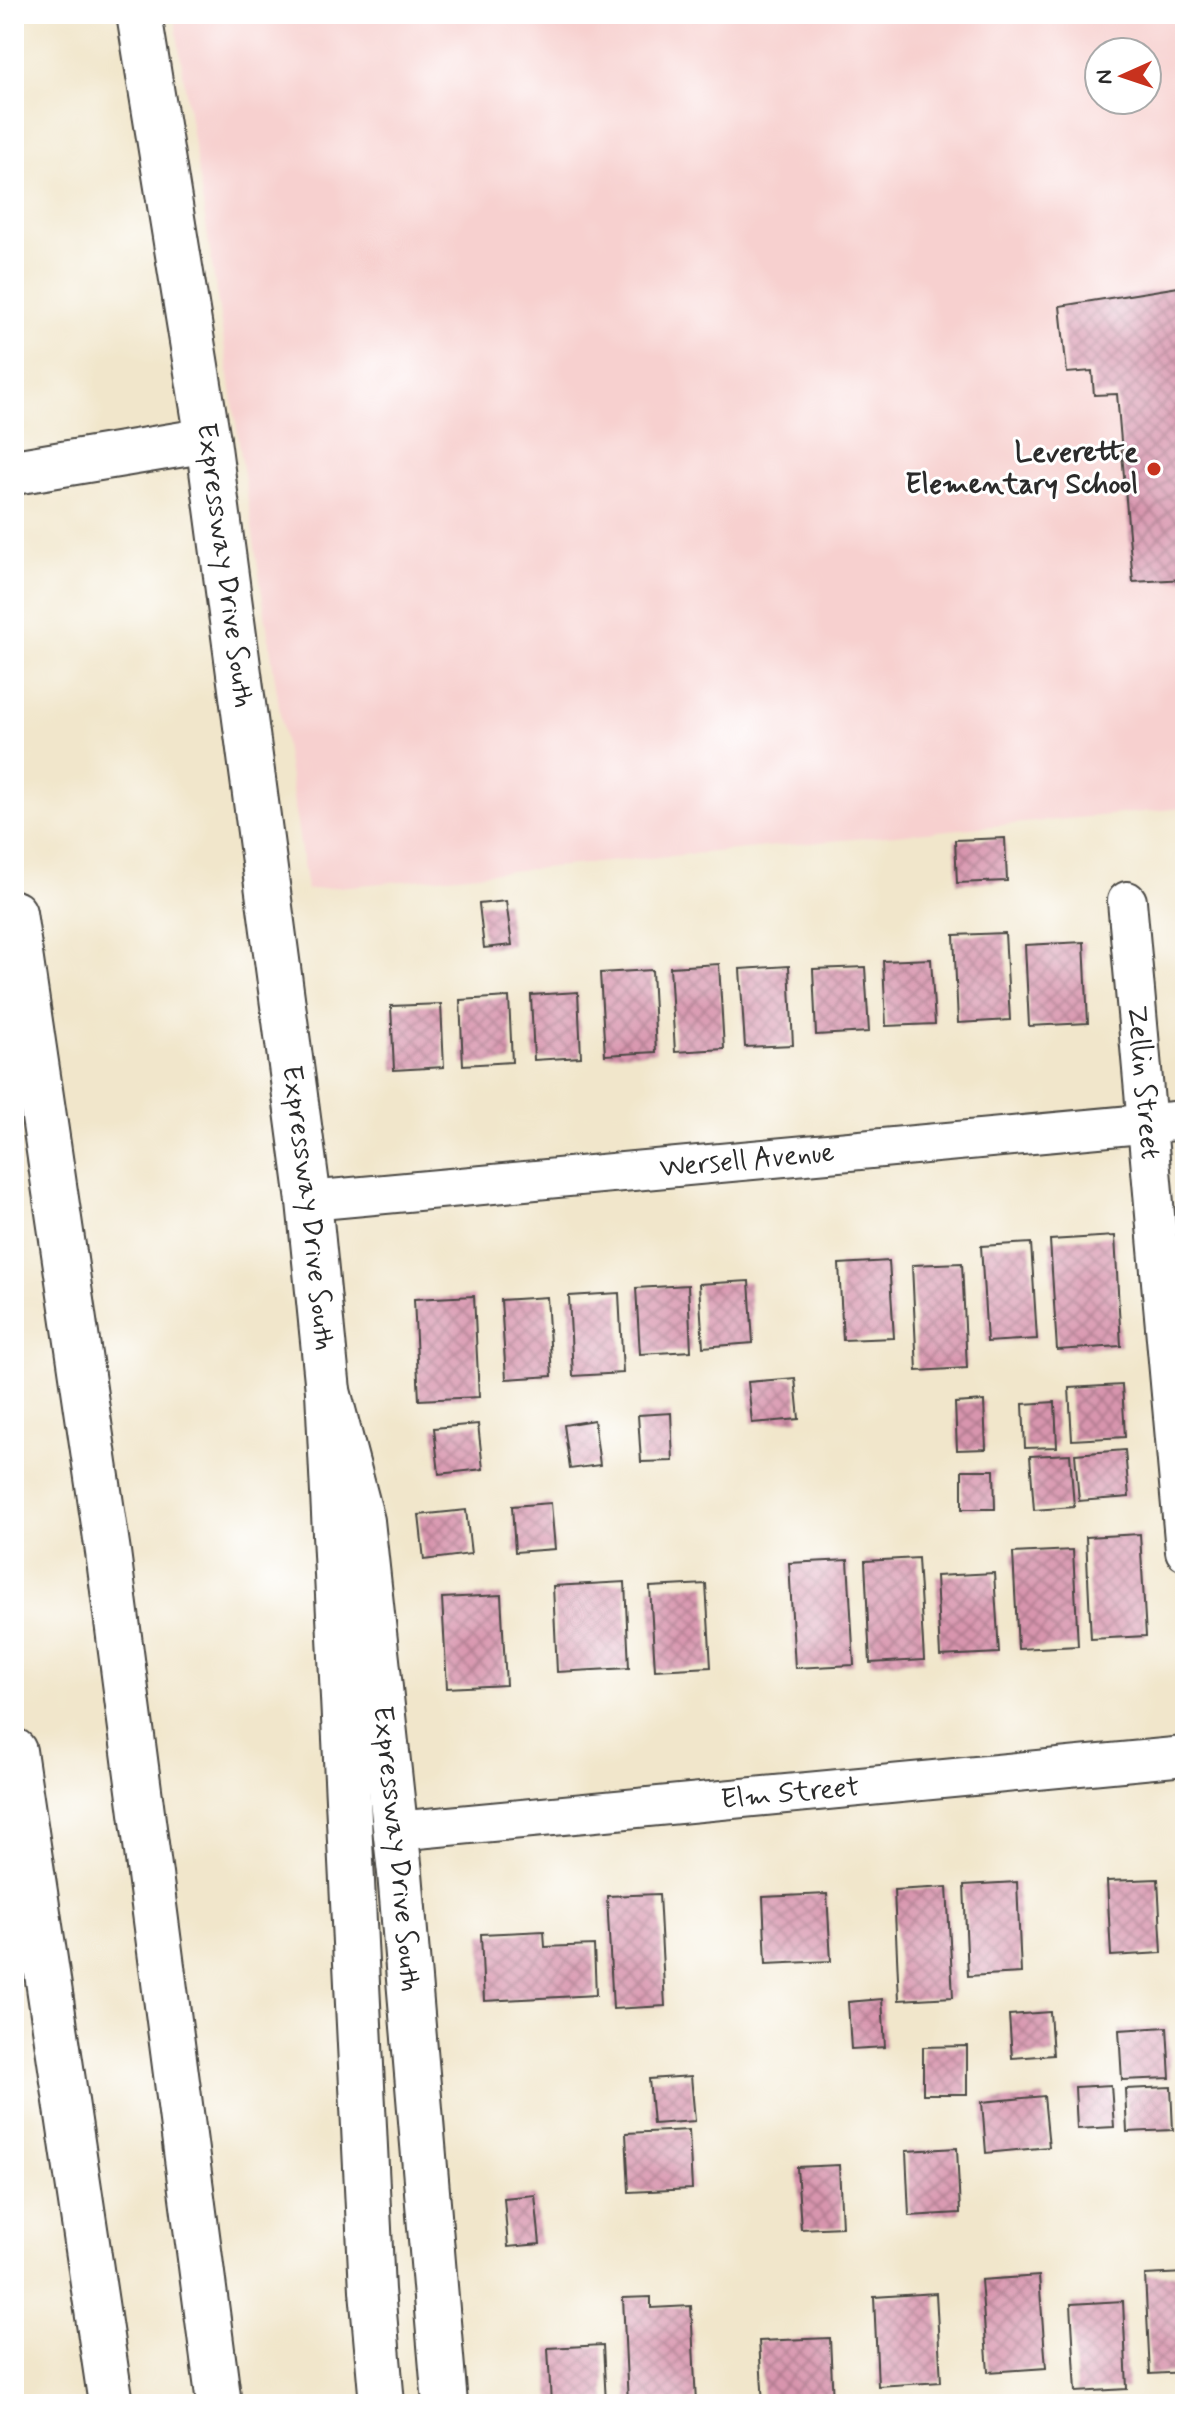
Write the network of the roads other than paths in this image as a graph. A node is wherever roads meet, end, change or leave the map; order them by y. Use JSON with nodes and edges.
{"nodes":[{"id":1,"x":139,"y":14,"type":"edge"},
{"id":2,"x":208,"y":440,"type":"junction"},
{"id":3,"x":20,"y":471,"type":"edge"},
{"id":4,"x":1127,"y":901,"type":"dead end"},
{"id":5,"x":14,"y":913,"type":"edge"},
{"id":6,"x":1185,"y":1120,"type":"edge"},
{"id":7,"x":1147,"y":1123,"type":"junction"},
{"id":8,"x":309,"y":1201,"type":"junction"},
{"id":9,"x":328,"y":1391,"type":"junction"},
{"id":10,"x":1185,"y":1551,"type":"edge"},
{"id":11,"x":14,"y":1751,"type":"edge"},
{"id":12,"x":1185,"y":1756,"type":"edge"},
{"id":13,"x":396,"y":1831,"type":"junction"},
{"id":14,"x":111,"y":2404,"type":"edge"},
{"id":15,"x":219,"y":2404,"type":"edge"},
{"id":16,"x":382,"y":2404,"type":"edge"},
{"id":17,"x":445,"y":2404,"type":"edge"}],
"edges":[{"from":1,"to":2,"type":"main road","name":"Expressway Drive South"},
{"from":2,"to":3,"type":"main road"},
{"from":2,"to":8,"type":"main road","name":"Expressway Drive South"},
{"from":4,"to":7,"type":"street","name":"Zellin Street"},
{"from":5,"to":15,"type":"main road"},
{"from":6,"to":7,"type":"street","name":"Wersell Avenue"},
{"from":7,"to":8,"type":"street","name":"Wersell Avenue"},
{"from":7,"to":10,"type":"street","name":"Zellin Street"},
{"from":8,"to":9,"type":"main road","name":"Expressway Drive South"},
{"from":9,"to":13,"type":"main road","name":"Expressway Drive South"},
{"from":9,"to":16,"type":"main road"},
{"from":11,"to":14,"type":"main road"},
{"from":12,"to":13,"type":"street","name":"Elm Street"},
{"from":13,"to":17,"type":"main road","name":"Expressway Drive South"}]}
